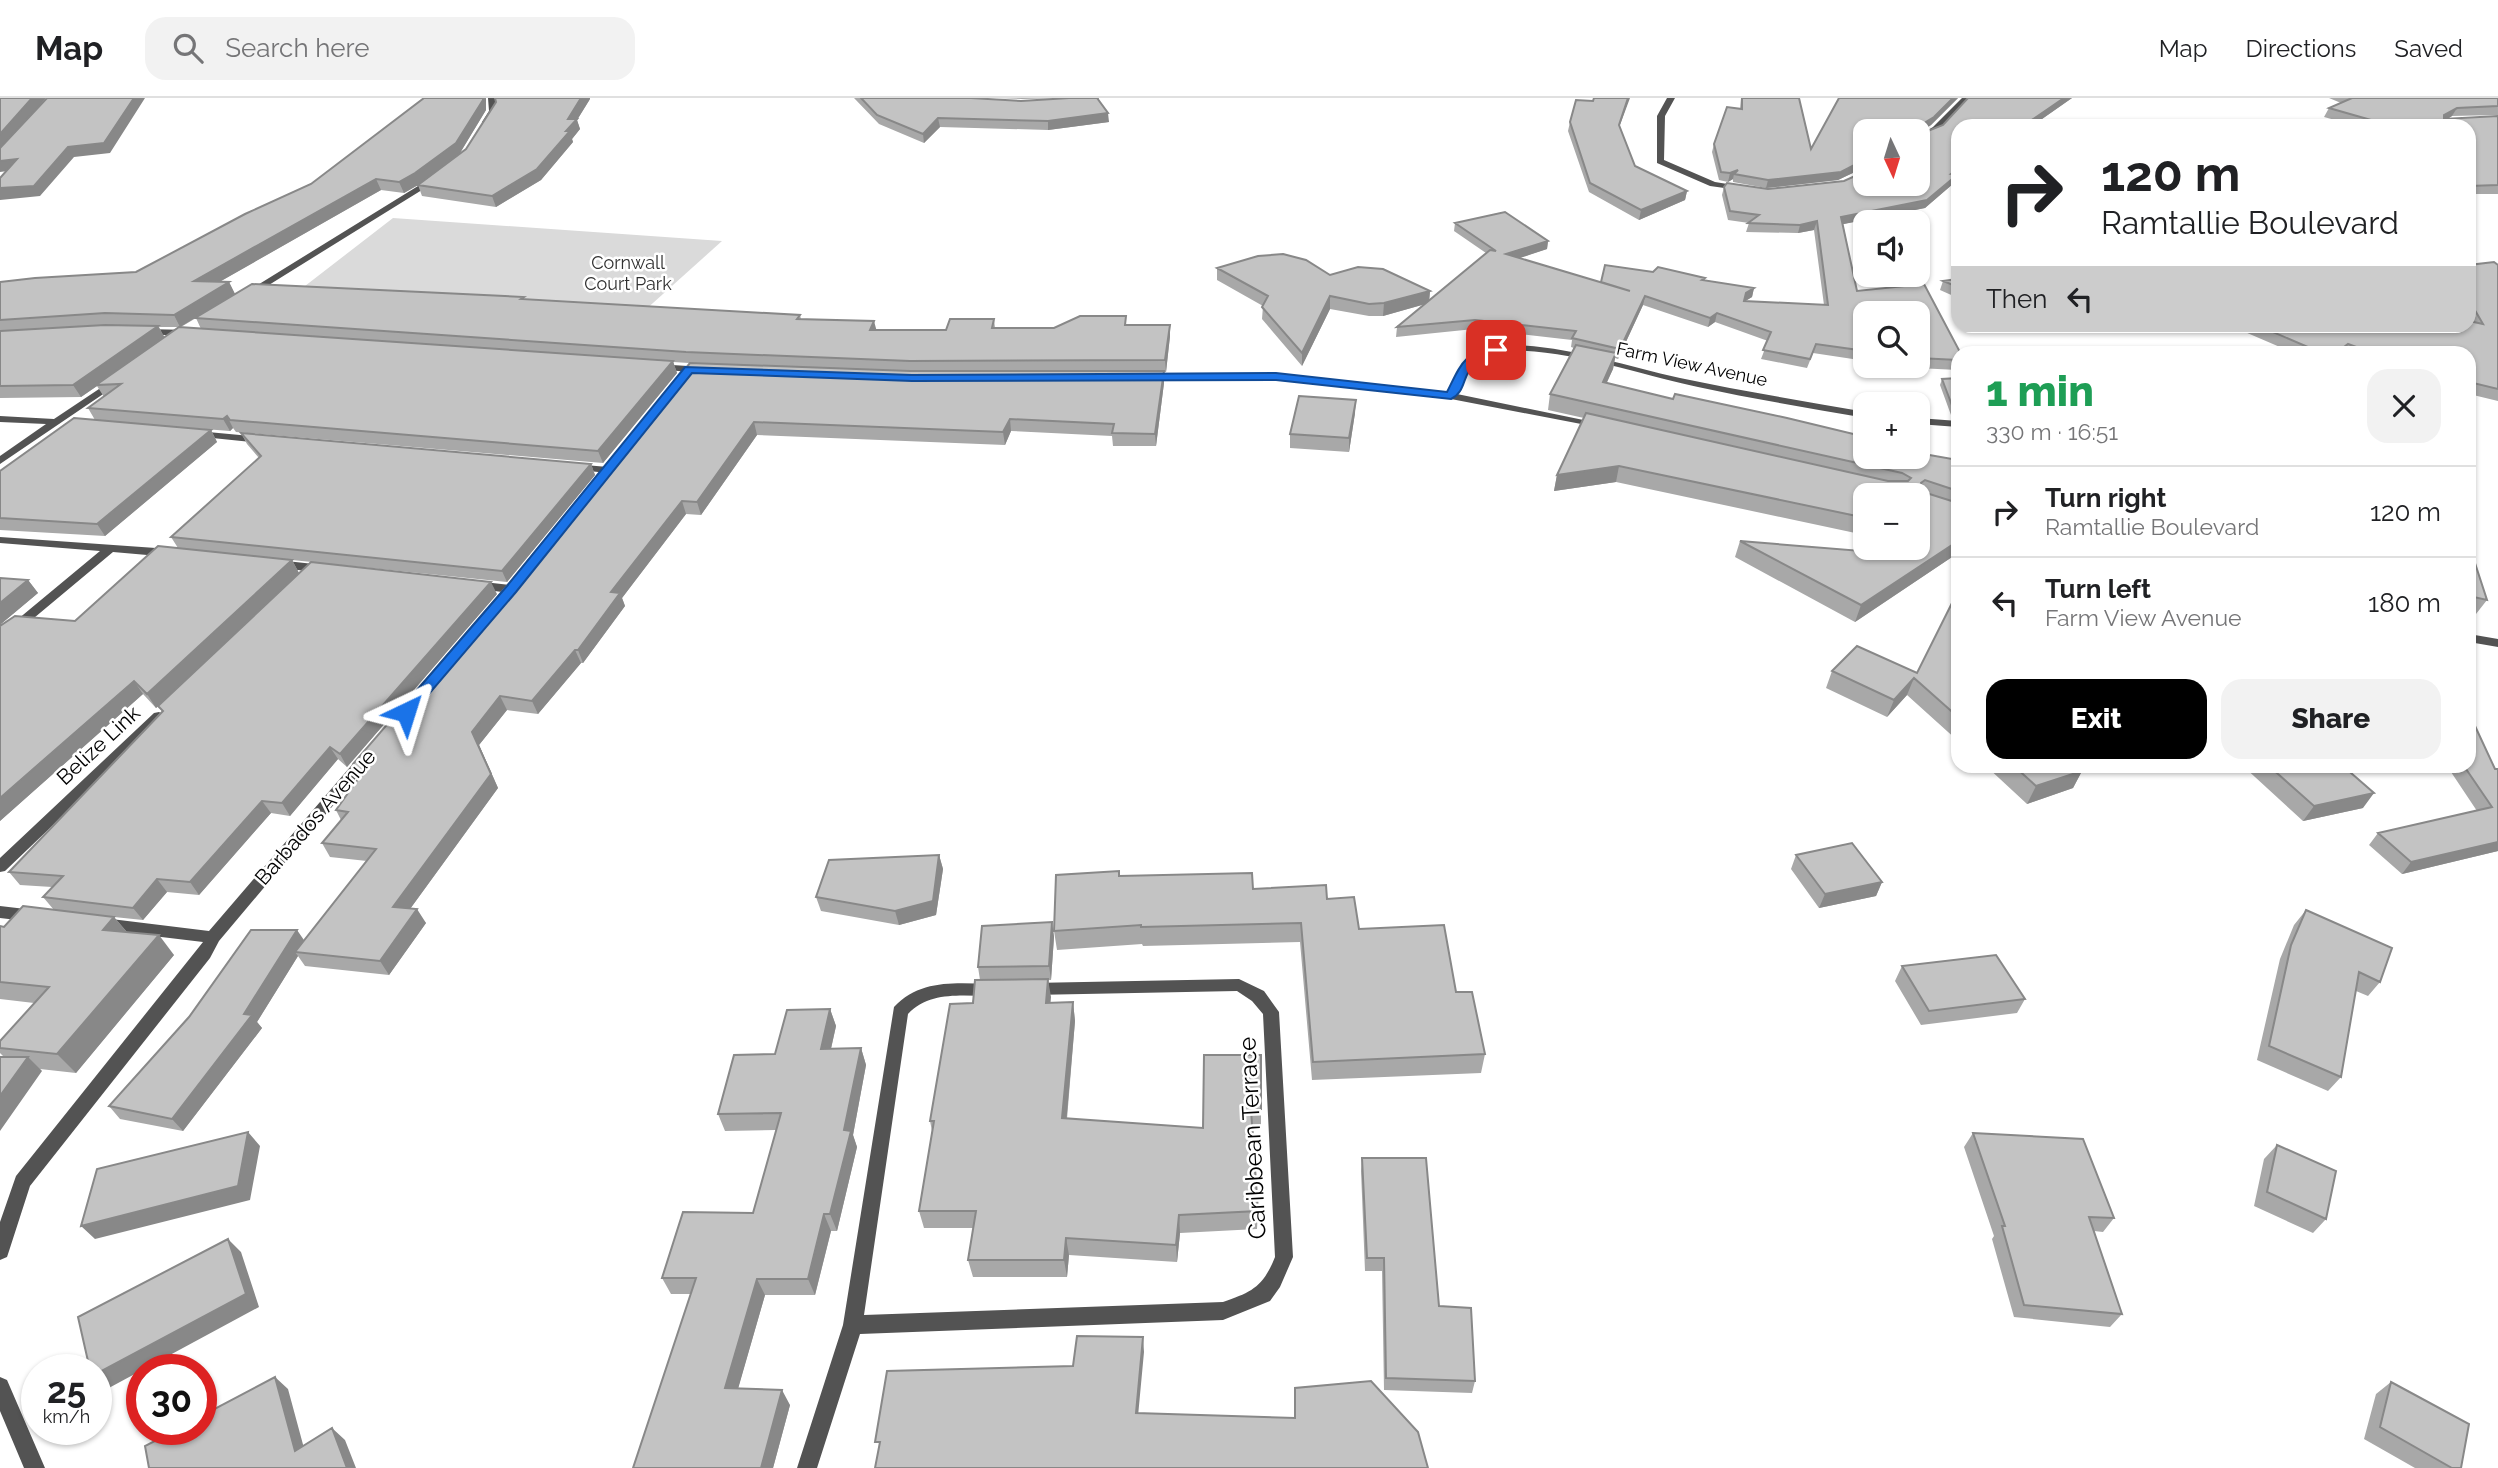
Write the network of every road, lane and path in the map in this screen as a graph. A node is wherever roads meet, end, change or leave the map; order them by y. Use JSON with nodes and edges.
{"nodes":[{"id":1,"x":492,"y":98,"type":"edge"},
{"id":2,"x":1671,"y":98,"type":"edge"},
{"id":3,"x":1966,"y":98,"type":"edge"},
{"id":4,"x":1930,"y":132,"type":"edge"},
{"id":5,"x":479,"y":133,"type":"edge"},
{"id":6,"x":444,"y":172,"type":"edge"},
{"id":7,"x":1753,"y":191,"type":"edge"},
{"id":8,"x":239,"y":299,"type":"edge"},
{"id":9,"x":195,"y":330,"type":"edge"},
{"id":10,"x":136,"y":331,"type":"edge"},
{"id":11,"x":183,"y":332,"type":"junction"},
{"id":12,"x":162,"y":348,"type":"edge"},
{"id":13,"x":648,"y":366,"type":"edge"},
{"id":14,"x":717,"y":370,"type":"edge"},
{"id":15,"x":1136,"y":376,"type":"edge"},
{"id":16,"x":120,"y":377,"type":"edge"},
{"id":17,"x":1451,"y":396,"type":"junction"},
{"id":18,"x":1853,"y":413,"type":"edge"},
{"id":19,"x":0,"y":419,"type":"edge"},
{"id":20,"x":57,"y":422,"type":"junction"},
{"id":21,"x":1930,"y":422,"type":"edge"},
{"id":22,"x":71,"y":423,"type":"edge"},
{"id":23,"x":1951,"y":423,"type":"edge"},
{"id":24,"x":1613,"y":430,"type":"edge"},
{"id":25,"x":181,"y":433,"type":"edge"},
{"id":26,"x":278,"y":441,"type":"edge"},
{"id":27,"x":0,"y":461,"type":"edge"},
{"id":28,"x":567,"y":467,"type":"edge"},
{"id":29,"x":608,"y":471,"type":"edge"},
{"id":30,"x":0,"y":540,"type":"edge"},
{"id":31,"x":112,"y":547,"type":"junction"},
{"id":32,"x":180,"y":554,"type":"edge"},
{"id":33,"x":261,"y":562,"type":"edge"},
{"id":34,"x":342,"y":571,"type":"edge"},
{"id":35,"x":459,"y":583,"type":"edge"},
{"id":36,"x":511,"y":589,"type":"edge"},
{"id":37,"x":2476,"y":639,"type":"edge"},
{"id":38,"x":0,"y":640,"type":"edge"},
{"id":39,"x":2498,"y":643,"type":"edge"},
{"id":40,"x":167,"y":708,"type":"edge"},
{"id":41,"x":376,"y":747,"type":"edge"},
{"id":42,"x":0,"y":867,"type":"edge"},
{"id":43,"x":0,"y":912,"type":"edge"},
{"id":44,"x":53,"y":918,"type":"edge"},
{"id":45,"x":93,"y":923,"type":"edge"},
{"id":46,"x":213,"y":937,"type":"junction"},
{"id":47,"x":0,"y":1251,"type":"edge"},
{"id":48,"x":853,"y":1325,"type":"junction"},
{"id":49,"x":0,"y":1387,"type":"edge"},
{"id":50,"x":35,"y":1468,"type":"edge"},
{"id":51,"x":807,"y":1468,"type":"edge"}],
"edges":[{"from":1,"to":5,"type":"street"},
{"from":2,"to":7,"type":"street"},
{"from":3,"to":4,"type":"street"},
{"from":6,"to":8,"type":"street"},
{"from":9,"to":11,"type":"street"},
{"from":10,"to":11,"type":"street"},
{"from":11,"to":12,"type":"street"},
{"from":13,"to":14,"type":"street"},
{"from":15,"to":17,"type":"street"},
{"from":16,"to":20,"type":"street"},
{"from":17,"to":18,"type":"street","name":"Farm View Avenue"},
{"from":17,"to":24,"type":"street"},
{"from":19,"to":20,"type":"street"},
{"from":20,"to":22,"type":"street"},
{"from":20,"to":27,"type":"street"},
{"from":21,"to":23,"type":"street"},
{"from":25,"to":26,"type":"street"},
{"from":28,"to":29,"type":"street"},
{"from":30,"to":31,"type":"street"},
{"from":31,"to":32,"type":"street"},
{"from":31,"to":38,"type":"street"},
{"from":33,"to":34,"type":"street"},
{"from":35,"to":36,"type":"street"},
{"from":37,"to":39,"type":"street"},
{"from":40,"to":42,"type":"street","name":"Belize Link"},
{"from":41,"to":46,"type":"street","name":"Barbados Avenue"},
{"from":43,"to":44,"type":"street"},
{"from":45,"to":46,"type":"street"},
{"from":46,"to":47,"type":"street","name":"Barbados Avenue"},
{"from":48,"to":48,"type":"street","name":"Caribbean Terrace"},
{"from":48,"to":51,"type":"street","name":"Caribbean Terrace"},
{"from":49,"to":50,"type":"street"}]}
